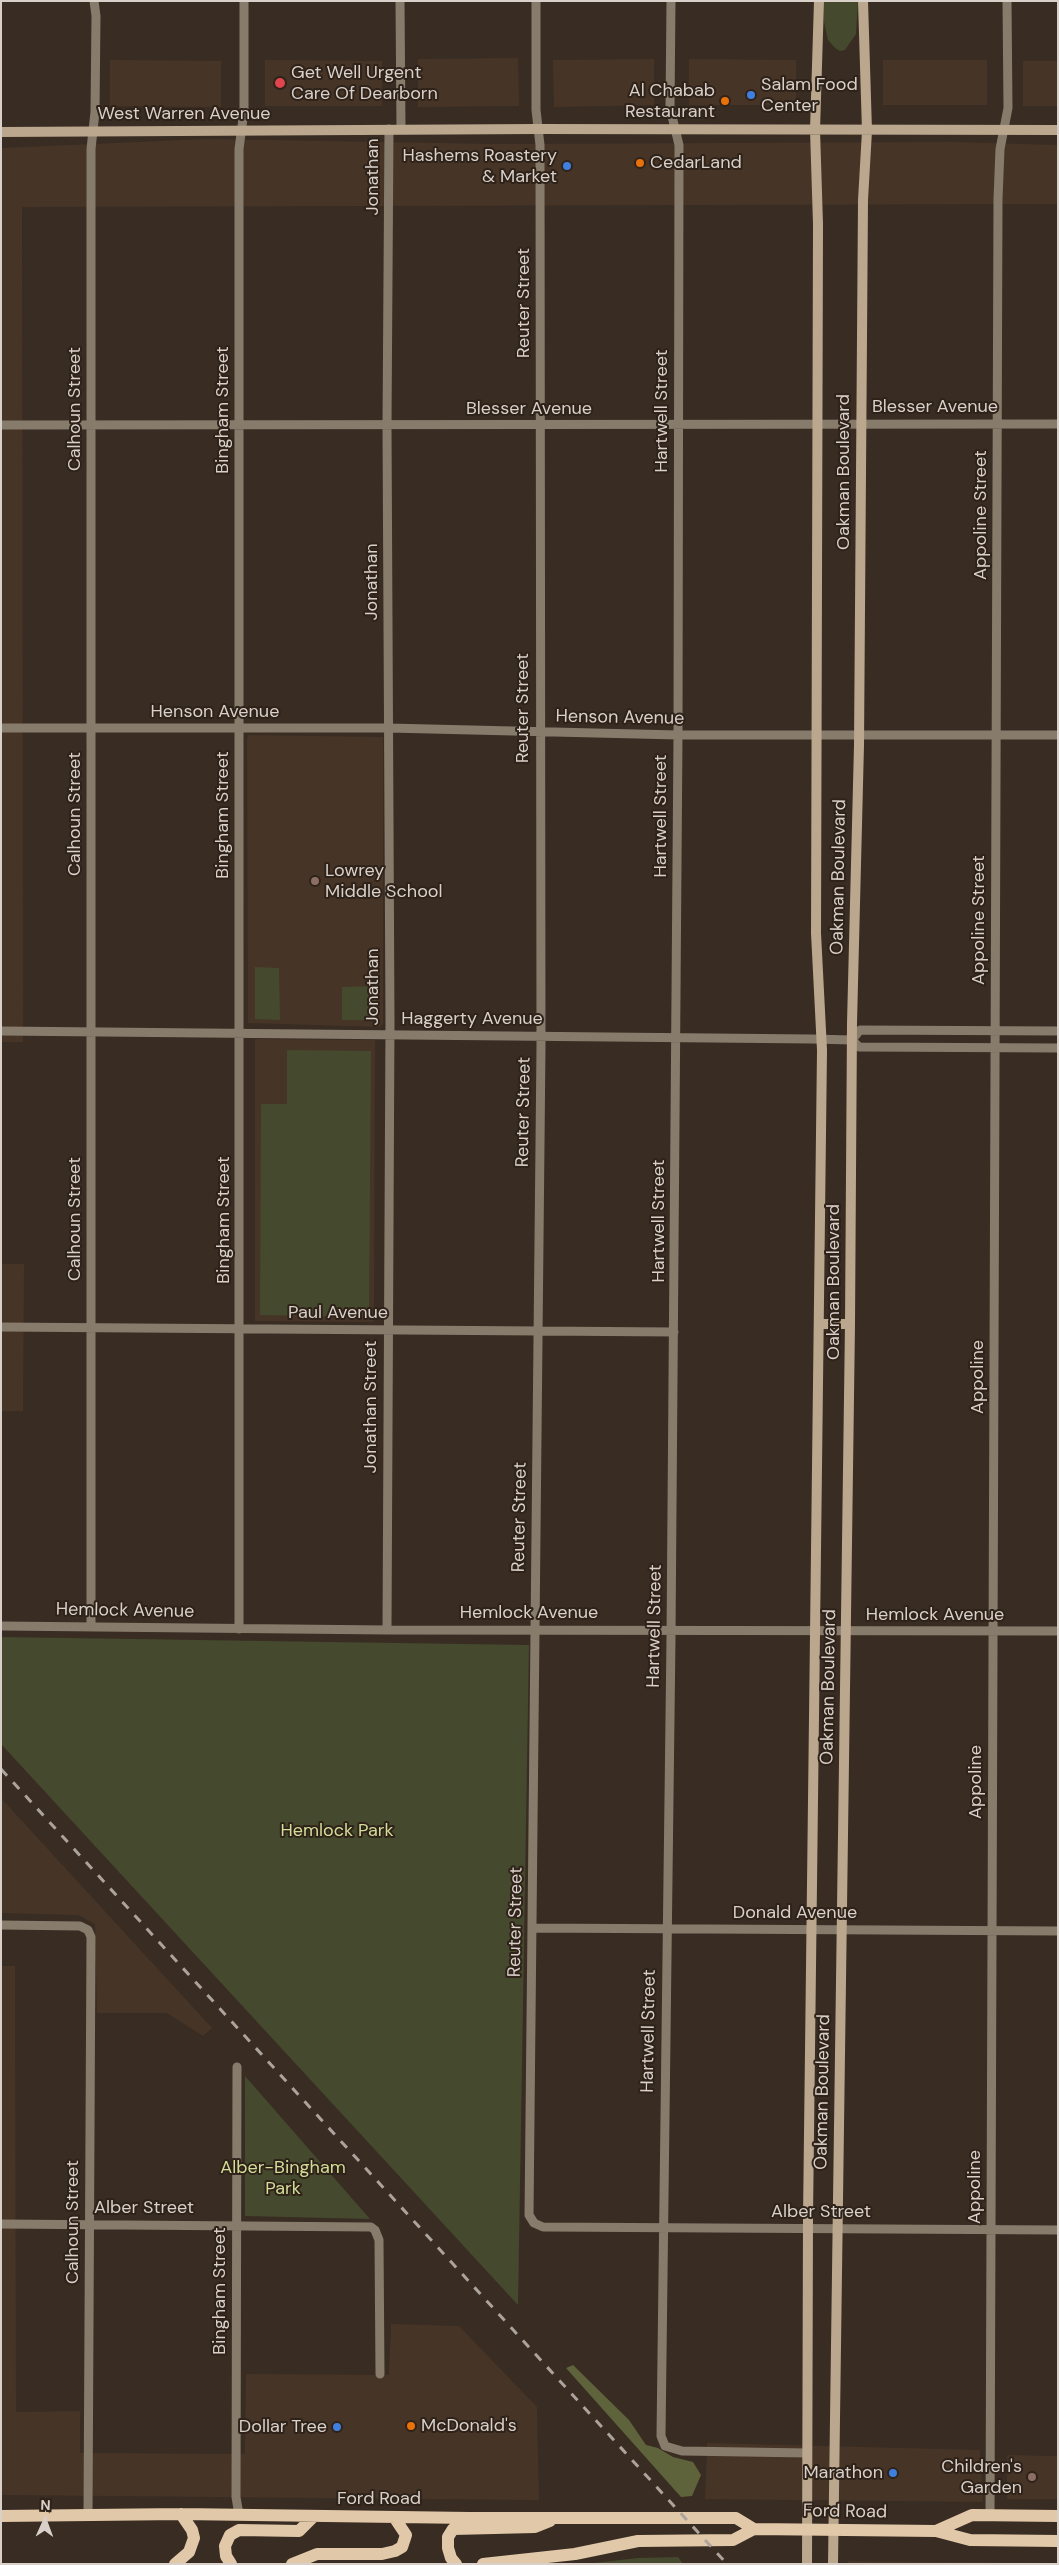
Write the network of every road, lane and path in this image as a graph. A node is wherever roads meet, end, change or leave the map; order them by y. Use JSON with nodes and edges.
{"nodes":[{"id":1,"x":94,"y":1,"type":"edge"},
{"id":2,"x":244,"y":1,"type":"edge"},
{"id":3,"x":400,"y":1,"type":"edge"},
{"id":4,"x":536,"y":1,"type":"edge"},
{"id":5,"x":671,"y":1,"type":"edge"},
{"id":6,"x":818,"y":1,"type":"edge"},
{"id":7,"x":864,"y":1,"type":"edge"},
{"id":8,"x":1007,"y":1,"type":"edge"},
{"id":9,"x":389,"y":129,"type":"junction"},
{"id":10,"x":401,"y":129,"type":"junction"},
{"id":11,"x":537,"y":129,"type":"junction"},
{"id":12,"x":674,"y":129,"type":"junction"},
{"id":13,"x":93,"y":130,"type":"junction"},
{"id":14,"x":241,"y":130,"type":"junction"},
{"id":15,"x":815,"y":130,"type":"junction"},
{"id":16,"x":1003,"y":130,"type":"junction"},
{"id":17,"x":1058,"y":130,"type":"edge"},
{"id":18,"x":867,"y":131,"type":"junction"},
{"id":19,"x":1,"y":132,"type":"edge"},
{"id":20,"x":861,"y":423,"type":"junction"},
{"id":21,"x":678,"y":424,"type":"junction"},
{"id":22,"x":816,"y":424,"type":"junction"},
{"id":23,"x":998,"y":424,"type":"junction"},
{"id":24,"x":1058,"y":424,"type":"edge"},
{"id":25,"x":1,"y":425,"type":"edge"},
{"id":26,"x":91,"y":425,"type":"junction"},
{"id":27,"x":240,"y":425,"type":"junction"},
{"id":28,"x":387,"y":425,"type":"junction"},
{"id":29,"x":540,"y":425,"type":"junction"},
{"id":30,"x":1,"y":728,"type":"edge"},
{"id":31,"x":91,"y":728,"type":"junction"},
{"id":32,"x":239,"y":728,"type":"junction"},
{"id":33,"x":389,"y":728,"type":"junction"},
{"id":34,"x":540,"y":734,"type":"junction"},
{"id":35,"x":678,"y":735,"type":"junction"},
{"id":36,"x":816,"y":735,"type":"junction"},
{"id":37,"x":859,"y":736,"type":"junction"},
{"id":38,"x":996,"y":736,"type":"junction"},
{"id":39,"x":1058,"y":736,"type":"edge"},
{"id":40,"x":929,"y":1030,"type":"junction"},
{"id":41,"x":995,"y":1030,"type":"junction"},
{"id":42,"x":1,"y":1031,"type":"edge"},
{"id":43,"x":1058,"y":1031,"type":"edge"},
{"id":44,"x":91,"y":1032,"type":"junction"},
{"id":45,"x":240,"y":1033,"type":"junction"},
{"id":46,"x":390,"y":1034,"type":"junction"},
{"id":47,"x":540,"y":1035,"type":"junction"},
{"id":48,"x":676,"y":1037,"type":"junction"},
{"id":49,"x":821,"y":1039,"type":"junction"},
{"id":50,"x":852,"y":1040,"type":"junction"},
{"id":51,"x":928,"y":1047,"type":"junction"},
{"id":52,"x":995,"y":1048,"type":"junction"},
{"id":53,"x":1058,"y":1048,"type":"edge"},
{"id":54,"x":819,"y":1324,"type":"junction"},
{"id":55,"x":850,"y":1324,"type":"junction"},
{"id":56,"x":1,"y":1327,"type":"edge"},
{"id":57,"x":92,"y":1327,"type":"junction"},
{"id":58,"x":240,"y":1329,"type":"junction"},
{"id":59,"x":388,"y":1330,"type":"junction"},
{"id":60,"x":538,"y":1331,"type":"junction"},
{"id":61,"x":674,"y":1332,"type":"junction"},
{"id":62,"x":1,"y":1626,"type":"edge"},
{"id":63,"x":91,"y":1627,"type":"junction"},
{"id":64,"x":239,"y":1629,"type":"junction"},
{"id":65,"x":535,"y":1629,"type":"junction"},
{"id":66,"x":387,"y":1630,"type":"junction"},
{"id":67,"x":671,"y":1630,"type":"junction"},
{"id":68,"x":816,"y":1630,"type":"junction"},
{"id":69,"x":846,"y":1630,"type":"junction"},
{"id":70,"x":993,"y":1631,"type":"junction"},
{"id":71,"x":1058,"y":1632,"type":"edge"},
{"id":72,"x":1,"y":1925,"type":"edge"},
{"id":73,"x":532,"y":1928,"type":"junction"},
{"id":74,"x":667,"y":1929,"type":"junction"},
{"id":75,"x":812,"y":1930,"type":"junction"},
{"id":76,"x":842,"y":1930,"type":"junction"},
{"id":77,"x":992,"y":1931,"type":"junction"},
{"id":78,"x":1058,"y":1931,"type":"edge"},
{"id":79,"x":237,"y":2068,"type":"dead end"},
{"id":80,"x":534,"y":2223,"type":"joint"},
{"id":81,"x":1,"y":2224,"type":"edge"},
{"id":82,"x":90,"y":2224,"type":"junction"},
{"id":83,"x":236,"y":2225,"type":"junction"},
{"id":84,"x":663,"y":2228,"type":"junction"},
{"id":85,"x":808,"y":2229,"type":"junction"},
{"id":86,"x":838,"y":2229,"type":"junction"},
{"id":87,"x":991,"y":2230,"type":"junction"},
{"id":88,"x":1058,"y":2230,"type":"edge"},
{"id":89,"x":380,"y":2374,"type":"dead end"},
{"id":90,"x":807,"y":2453,"type":"junction"},
{"id":91,"x":181,"y":2514,"type":"junction"},
{"id":92,"x":88,"y":2515,"type":"junction"},
{"id":93,"x":239,"y":2515,"type":"junction"},
{"id":94,"x":1,"y":2516,"type":"edge"},
{"id":95,"x":314,"y":2516,"type":"junction"},
{"id":96,"x":990,"y":2516,"type":"junction"},
{"id":97,"x":1058,"y":2516,"type":"edge"},
{"id":98,"x":394,"y":2517,"type":"junction"},
{"id":99,"x":557,"y":2518,"type":"junction"},
{"id":100,"x":754,"y":2529,"type":"junction"},
{"id":101,"x":807,"y":2529,"type":"junction"},
{"id":102,"x":834,"y":2530,"type":"junction"},
{"id":103,"x":936,"y":2531,"type":"junction"},
{"id":104,"x":1058,"y":2541,"type":"edge"},
{"id":105,"x":523,"y":2562,"type":"edge"},
{"id":106,"x":175,"y":2564,"type":"edge"},
{"id":107,"x":231,"y":2564,"type":"edge"},
{"id":108,"x":292,"y":2564,"type":"edge"},
{"id":109,"x":456,"y":2564,"type":"edge"},
{"id":110,"x":483,"y":2564,"type":"edge"},
{"id":111,"x":807,"y":2564,"type":"edge"},
{"id":112,"x":833,"y":2564,"type":"edge"}],
"edges":[{"from":1,"to":13,"type":"street","name":"Calhoun Street"},
{"from":2,"to":14,"type":"street","name":"Bingham Street"},
{"from":3,"to":10,"type":"street","name":"Jonathan"},
{"from":4,"to":11,"type":"street","name":"Reuter Street"},
{"from":5,"to":12,"type":"street","name":"Hartwell Street"},
{"from":6,"to":15,"type":"street","name":"Oakman Boulevard"},
{"from":7,"to":18,"type":"street","name":"Oakman Boulevard"},
{"from":8,"to":16,"type":"street","name":"Appoline Street"},
{"from":9,"to":10,"type":"street","name":"West Warren Avenue"},
{"from":9,"to":14,"type":"street","name":"West Warren Avenue"},
{"from":9,"to":28,"type":"street","name":"Jonathan"},
{"from":10,"to":11,"type":"street","name":"West Warren Avenue"},
{"from":11,"to":12,"type":"street","name":"West Warren Avenue"},
{"from":11,"to":29,"type":"street","name":"Reuter Street"},
{"from":12,"to":15,"type":"street","name":"West Warren Avenue"},
{"from":12,"to":21,"type":"street","name":"Hartwell Street"},
{"from":13,"to":14,"type":"street","name":"West Warren Avenue"},
{"from":13,"to":19,"type":"street","name":"West Warren Avenue"},
{"from":13,"to":26,"type":"street","name":"Calhoun Street"},
{"from":14,"to":27,"type":"street","name":"Bingham Street"},
{"from":15,"to":18,"type":"street","name":"West Warren Avenue"},
{"from":15,"to":22,"type":"street","name":"Oakman Boulevard"},
{"from":16,"to":17,"type":"street","name":"West Warren Avenue"},
{"from":16,"to":18,"type":"street","name":"West Warren Avenue"},
{"from":16,"to":23,"type":"street","name":"Appoline Street"},
{"from":18,"to":20,"type":"street","name":"Oakman Boulevard"},
{"from":20,"to":22,"type":"street","name":"Blesser Avenue"},
{"from":20,"to":23,"type":"street","name":"Blesser Avenue"},
{"from":20,"to":37,"type":"street","name":"Oakman Boulevard"},
{"from":21,"to":22,"type":"street","name":"Blesser Avenue"},
{"from":21,"to":29,"type":"street","name":"Blesser Avenue"},
{"from":21,"to":35,"type":"street","name":"Hartwell Street"},
{"from":22,"to":36,"type":"street","name":"Oakman Boulevard"},
{"from":23,"to":24,"type":"street","name":"Blesser Avenue"},
{"from":23,"to":38,"type":"street","name":"Appoline Street"},
{"from":25,"to":26,"type":"street","name":"Blesser Avenue"},
{"from":26,"to":27,"type":"street","name":"Blesser Avenue"},
{"from":26,"to":31,"type":"street","name":"Calhoun Street"},
{"from":27,"to":28,"type":"street","name":"Blesser Avenue"},
{"from":27,"to":32,"type":"street","name":"Bingham Street"},
{"from":28,"to":29,"type":"street","name":"Blesser Avenue"},
{"from":28,"to":33,"type":"street","name":"Jonathan"},
{"from":29,"to":34,"type":"street","name":"Reuter Street"},
{"from":30,"to":31,"type":"street","name":"Henson Avenue"},
{"from":31,"to":32,"type":"street","name":"Henson Avenue"},
{"from":31,"to":44,"type":"street","name":"Calhoun Street"},
{"from":32,"to":33,"type":"street","name":"Henson Avenue"},
{"from":32,"to":45,"type":"street","name":"Bingham Street"},
{"from":33,"to":34,"type":"street","name":"Henson Avenue"},
{"from":33,"to":46,"type":"street","name":"Jonathan"},
{"from":34,"to":35,"type":"street","name":"Henson Avenue"},
{"from":34,"to":47,"type":"street","name":"Reuter Street"},
{"from":35,"to":36,"type":"street","name":"Henson Avenue"},
{"from":35,"to":48,"type":"street","name":"Hartwell Street"},
{"from":36,"to":37,"type":"street","name":"Henson Avenue"},
{"from":36,"to":49,"type":"street","name":"Oakman Boulevard"},
{"from":37,"to":38,"type":"street","name":"Henson Avenue"},
{"from":37,"to":50,"type":"street","name":"Oakman Boulevard"},
{"from":38,"to":39,"type":"street","name":"Henson Avenue"},
{"from":38,"to":41,"type":"street","name":"Appoline Street"},
{"from":40,"to":41,"type":"street","name":"Haggerty Avenue"},
{"from":40,"to":50,"type":"street","name":"Haggerty Avenue"},
{"from":40,"to":51,"type":"street"},
{"from":41,"to":43,"type":"street","name":"Haggerty Avenue"},
{"from":41,"to":52,"type":"street","name":"Appoline Street"},
{"from":42,"to":44,"type":"street","name":"Haggerty Avenue"},
{"from":44,"to":45,"type":"street","name":"Haggerty Avenue"},
{"from":44,"to":57,"type":"street","name":"Calhoun Street"},
{"from":45,"to":46,"type":"street","name":"Haggerty Avenue"},
{"from":45,"to":58,"type":"street","name":"Bingham Street"},
{"from":46,"to":47,"type":"street","name":"Haggerty Avenue"},
{"from":46,"to":59,"type":"street","name":"Jonathan Street"},
{"from":47,"to":48,"type":"street","name":"Haggerty Avenue"},
{"from":47,"to":60,"type":"street","name":"Reuter Street"},
{"from":48,"to":49,"type":"street","name":"Haggerty Avenue"},
{"from":48,"to":61,"type":"street","name":"Hartwell Street"},
{"from":49,"to":50,"type":"street","name":"Haggerty Avenue"},
{"from":49,"to":54,"type":"street","name":"Oakman Boulevard"},
{"from":50,"to":51,"type":"street","name":"Haggerty Avenue"},
{"from":50,"to":55,"type":"street","name":"Oakman Boulevard"},
{"from":51,"to":52,"type":"street","name":"Haggerty Avenue"},
{"from":52,"to":53,"type":"street","name":"Haggerty Avenue"},
{"from":52,"to":70,"type":"street","name":"Appoline"},
{"from":54,"to":55,"type":"street"},
{"from":54,"to":68,"type":"street","name":"Oakman Boulevard"},
{"from":55,"to":69,"type":"street","name":"Oakman Boulevard"},
{"from":56,"to":57,"type":"street","name":"Paul Avenue"},
{"from":57,"to":58,"type":"street","name":"Paul Avenue"},
{"from":57,"to":63,"type":"street","name":"Calhoun Street"},
{"from":58,"to":59,"type":"street","name":"Paul Avenue"},
{"from":58,"to":64,"type":"street","name":"Bingham Street"},
{"from":59,"to":60,"type":"street","name":"Paul Avenue"},
{"from":59,"to":66,"type":"street","name":"Jonathan Street"},
{"from":60,"to":61,"type":"street","name":"Paul Avenue"},
{"from":60,"to":65,"type":"street","name":"Reuter Street"},
{"from":61,"to":67,"type":"street","name":"Hartwell Street"},
{"from":62,"to":63,"type":"street","name":"Hemlock Avenue"},
{"from":63,"to":64,"type":"street","name":"Hemlock Avenue"},
{"from":64,"to":66,"type":"street","name":"Hemlock Avenue"},
{"from":65,"to":66,"type":"street","name":"Hemlock Avenue"},
{"from":65,"to":67,"type":"street","name":"Hemlock Avenue"},
{"from":65,"to":73,"type":"street","name":"Reuter Street"},
{"from":67,"to":68,"type":"street","name":"Hemlock Avenue"},
{"from":67,"to":74,"type":"street","name":"Hartwell Street"},
{"from":68,"to":69,"type":"street","name":"Hemlock Avenue"},
{"from":68,"to":75,"type":"street","name":"Oakman Boulevard"},
{"from":69,"to":70,"type":"street","name":"Hemlock Avenue"},
{"from":69,"to":76,"type":"street","name":"Oakman Boulevard"},
{"from":70,"to":71,"type":"street","name":"Hemlock Avenue"},
{"from":70,"to":77,"type":"street","name":"Appoline"},
{"from":72,"to":82,"type":"street","name":"Calhoun Street"},
{"from":73,"to":74,"type":"street","name":"Donald Avenue"},
{"from":73,"to":80,"type":"street","name":"Reuter Street"},
{"from":74,"to":75,"type":"street","name":"Donald Avenue"},
{"from":74,"to":84,"type":"street","name":"Hartwell Street"},
{"from":75,"to":76,"type":"street","name":"Donald Avenue"},
{"from":75,"to":85,"type":"street","name":"Oakman Boulevard"},
{"from":76,"to":77,"type":"street","name":"Donald Avenue"},
{"from":76,"to":86,"type":"street","name":"Oakman Boulevard"},
{"from":77,"to":78,"type":"street","name":"Donald Avenue"},
{"from":77,"to":87,"type":"street","name":"Appoline"},
{"from":79,"to":83,"type":"street","name":"Bingham Street"},
{"from":80,"to":84,"type":"street","name":"Alber Street"},
{"from":81,"to":82,"type":"street","name":"Alber Street"},
{"from":82,"to":83,"type":"street","name":"Alber Street"},
{"from":82,"to":92,"type":"street","name":"Calhoun Street"},
{"from":83,"to":89,"type":"street","name":"Alber Street"},
{"from":83,"to":93,"type":"street","name":"Bingham Street"},
{"from":84,"to":85,"type":"street","name":"Alber Street"},
{"from":84,"to":90,"type":"street","name":"Hartwell Street"},
{"from":85,"to":86,"type":"street","name":"Alber Street"},
{"from":85,"to":90,"type":"street","name":"Oakman Boulevard"},
{"from":86,"to":87,"type":"street","name":"Alber Street"},
{"from":86,"to":102,"type":"street","name":"Oakman Boulevard"},
{"from":87,"to":88,"type":"street","name":"Alber Street"},
{"from":87,"to":96,"type":"street","name":"Appoline"},
{"from":90,"to":101,"type":"street","name":"Oakman Boulevard"},
{"from":91,"to":92,"type":"main road","name":"Ford Road"},
{"from":91,"to":93,"type":"main road","name":"Ford Road"},
{"from":91,"to":106,"type":"main road"},
{"from":92,"to":94,"type":"main road","name":"Ford Road"},
{"from":93,"to":95,"type":"main road","name":"Ford Road"},
{"from":95,"to":98,"type":"main road","name":"Ford Road"},
{"from":95,"to":107,"type":"main road"},
{"from":96,"to":97,"type":"main road","name":"Ford Road"},
{"from":96,"to":103,"type":"main road","name":"Ford Road"},
{"from":98,"to":99,"type":"main road","name":"Ford Road"},
{"from":98,"to":108,"type":"main road"},
{"from":99,"to":100,"type":"main road","name":"Ford Road"},
{"from":99,"to":109,"type":"main road"},
{"from":100,"to":101,"type":"main road","name":"Ford Road"},
{"from":100,"to":105,"type":"main road","name":"Ford Road"},
{"from":101,"to":102,"type":"main road","name":"Ford Road"},
{"from":101,"to":111,"type":"street","name":"Oakman Boulevard"},
{"from":102,"to":103,"type":"main road","name":"Ford Road"},
{"from":102,"to":112,"type":"street","name":"Oakman Boulevard"},
{"from":103,"to":104,"type":"main road","name":"Ford Road"},
{"from":105,"to":110,"type":"main road","name":"Ford Road"}]}
